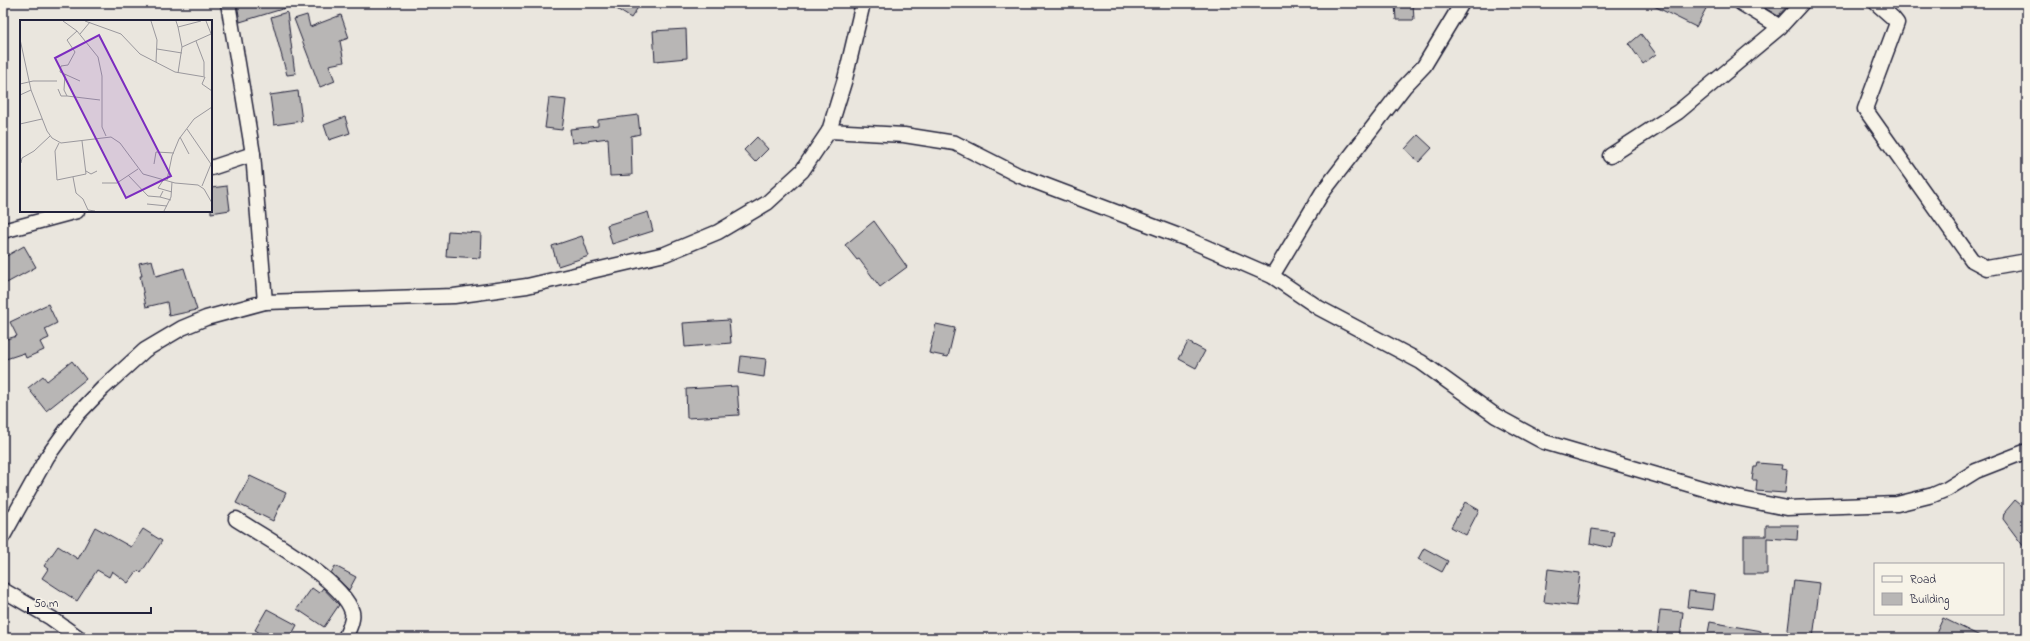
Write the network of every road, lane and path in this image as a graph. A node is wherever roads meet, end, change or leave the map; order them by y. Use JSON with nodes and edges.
{"nodes":[{"id":1,"x":228,"y":3,"type":"edge"},
{"id":2,"x":863,"y":3,"type":"edge"},
{"id":3,"x":1462,"y":3,"type":"edge"},
{"id":4,"x":1741,"y":3,"type":"edge"},
{"id":5,"x":1802,"y":3,"type":"edge"},
{"id":6,"x":1876,"y":3,"type":"edge"},
{"id":7,"x":1780,"y":26,"type":"junction"},
{"id":8,"x":829,"y":131,"type":"junction"},
{"id":9,"x":253,"y":154,"type":"junction"},
{"id":10,"x":1610,"y":156,"type":"dead end"},
{"id":11,"x":212,"y":168,"type":"edge"},
{"id":12,"x":73,"y":212,"type":"edge"},
{"id":13,"x":3,"y":231,"type":"edge"},
{"id":14,"x":2027,"y":261,"type":"edge"},
{"id":15,"x":1272,"y":276,"type":"junction"},
{"id":16,"x":265,"y":302,"type":"junction"},
{"id":17,"x":2027,"y":451,"type":"edge"},
{"id":18,"x":236,"y":519,"type":"dead end"},
{"id":19,"x":3,"y":536,"type":"edge"},
{"id":20,"x":3,"y":590,"type":"edge"},
{"id":21,"x":79,"y":638,"type":"edge"},
{"id":22,"x":345,"y":638,"type":"edge"}],
"edges":[{"from":1,"to":9,"type":"street"},
{"from":2,"to":8,"type":"street"},
{"from":3,"to":15,"type":"street"},
{"from":4,"to":7,"type":"street"},
{"from":5,"to":7,"type":"street"},
{"from":6,"to":14,"type":"street"},
{"from":7,"to":10,"type":"street"},
{"from":8,"to":15,"type":"street"},
{"from":8,"to":16,"type":"street"},
{"from":9,"to":11,"type":"street"},
{"from":9,"to":16,"type":"street"},
{"from":12,"to":13,"type":"street"},
{"from":15,"to":17,"type":"street"},
{"from":16,"to":19,"type":"street"},
{"from":18,"to":22,"type":"street"},
{"from":20,"to":21,"type":"street"}]}
